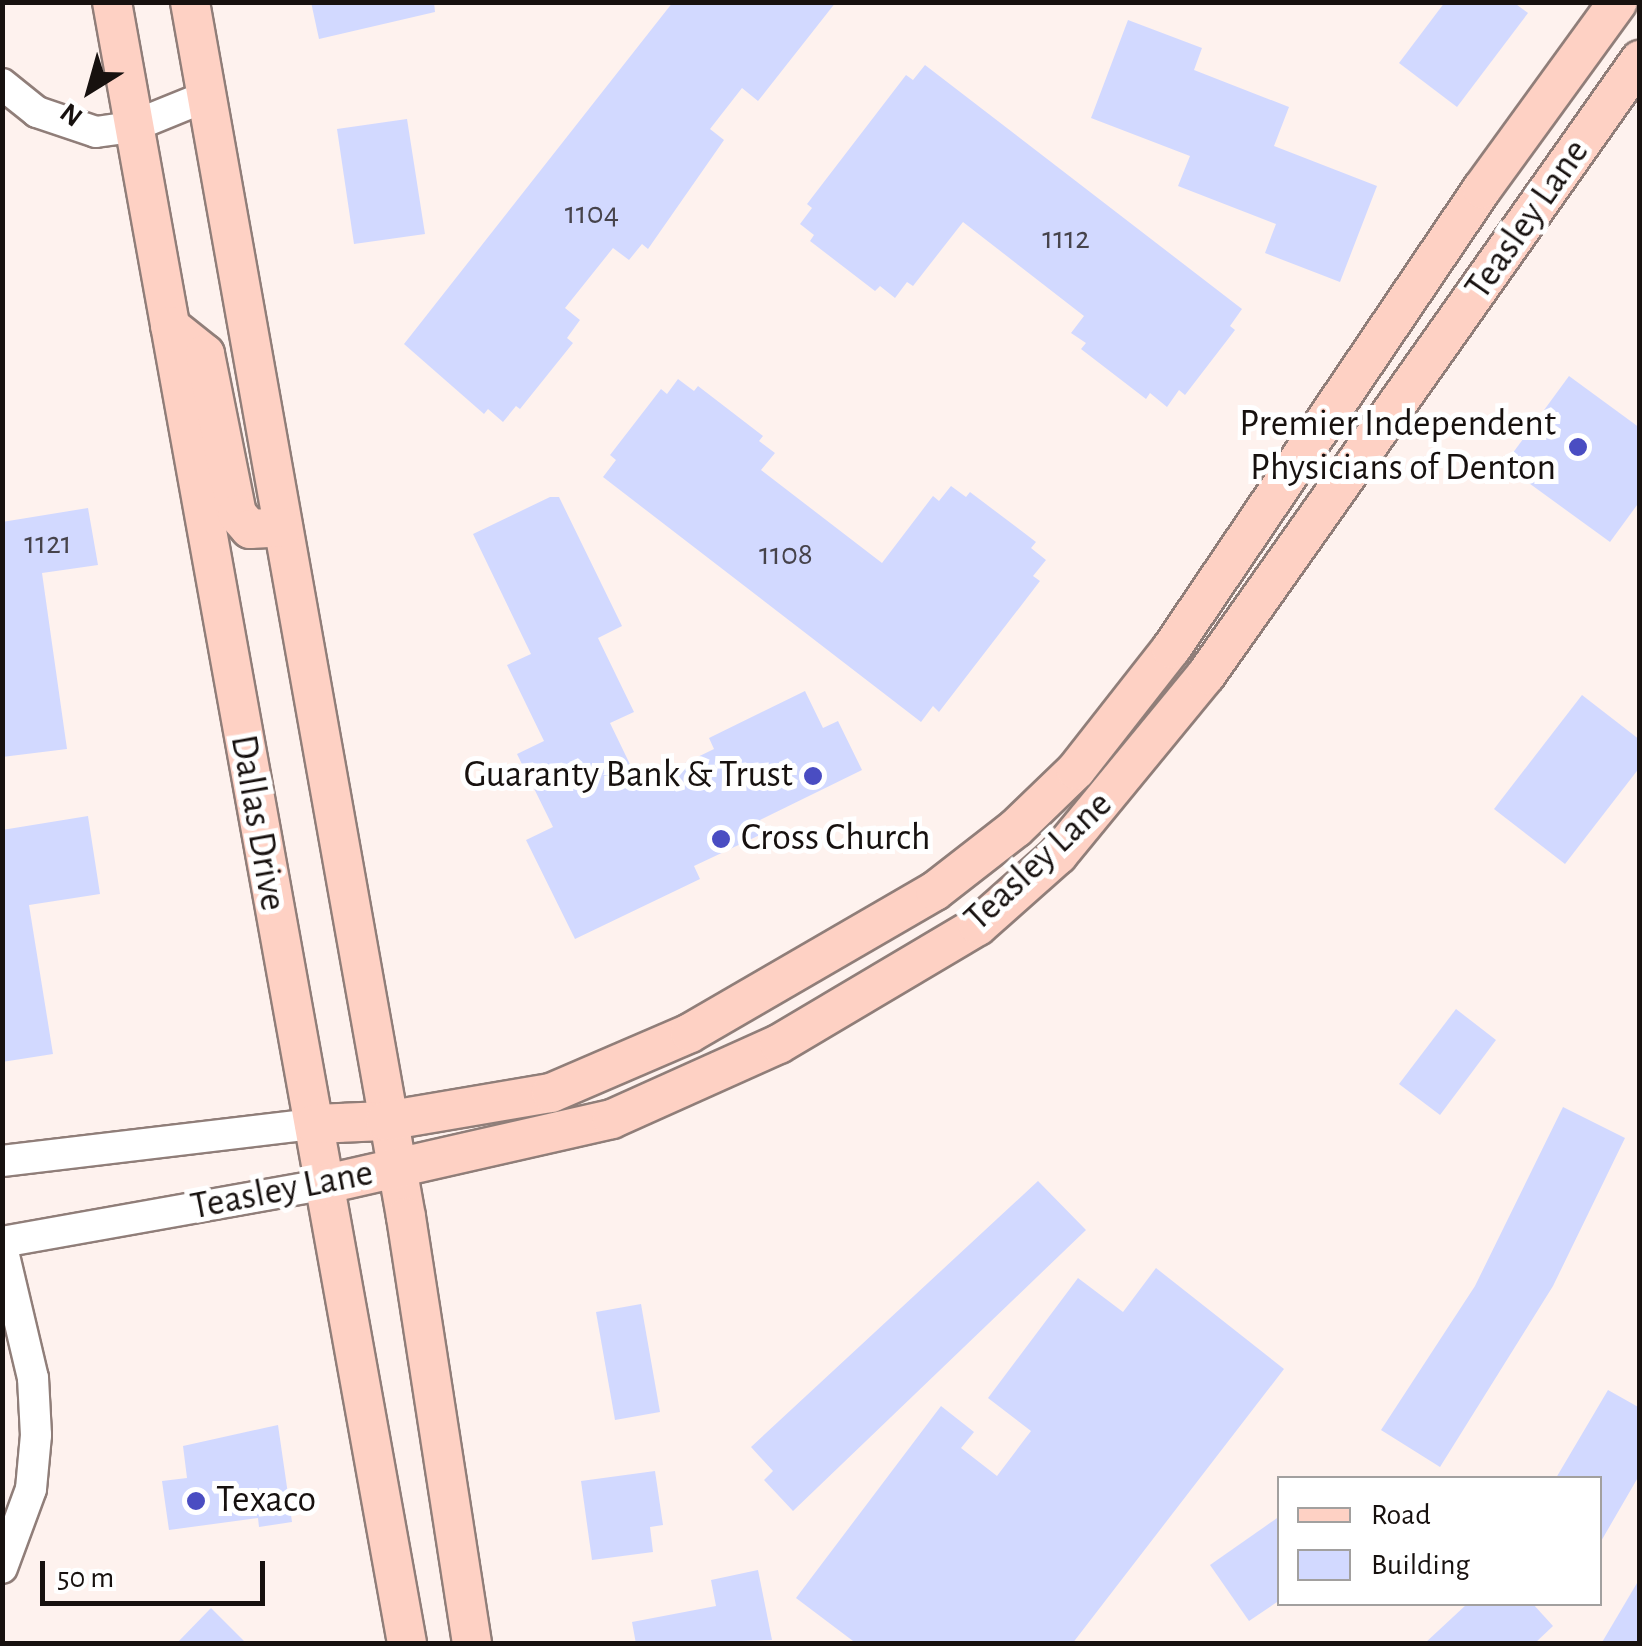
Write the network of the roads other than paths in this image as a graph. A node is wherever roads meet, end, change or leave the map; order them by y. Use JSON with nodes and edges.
{"nodes":[{"id":1,"x":112,"y":2,"type":"edge"},
{"id":2,"x":190,"y":2,"type":"edge"},
{"id":3,"x":1618,"y":2,"type":"edge"},
{"id":4,"x":1640,"y":60,"type":"edge"},
{"id":5,"x":2,"y":84,"type":"edge"},
{"id":6,"x":207,"y":96,"type":"junction"},
{"id":7,"x":131,"y":127,"type":"junction"},
{"id":8,"x":170,"y":326,"type":"junction"},
{"id":9,"x":283,"y":526,"type":"junction"},
{"id":10,"x":385,"y":1122,"type":"junction"},
{"id":11,"x":314,"y":1124,"type":"junction"},
{"id":12,"x":2,"y":1161,"type":"edge"},
{"id":13,"x":394,"y":1170,"type":"junction"},
{"id":14,"x":326,"y":1184,"type":"junction"},
{"id":15,"x":2,"y":1244,"type":"edge"},
{"id":16,"x":2,"y":1568,"type":"edge"},
{"id":17,"x":407,"y":1644,"type":"edge"},
{"id":18,"x":472,"y":1644,"type":"edge"}],
"edges":[{"from":1,"to":7,"type":"main road","name":"Dallas Drive"},
{"from":2,"to":6,"type":"main road","name":"Dallas Drive"},
{"from":3,"to":10,"type":"main road","name":"Teasley Lane"},
{"from":4,"to":13,"type":"main road","name":"Teasley Lane"},
{"from":5,"to":7,"type":"street"},
{"from":6,"to":7,"type":"street"},
{"from":6,"to":9,"type":"main road","name":"Dallas Drive"},
{"from":7,"to":8,"type":"main road","name":"Dallas Drive"},
{"from":8,"to":9,"type":"main road"},
{"from":8,"to":11,"type":"main road","name":"Dallas Drive"},
{"from":9,"to":10,"type":"main road","name":"Dallas Drive"},
{"from":10,"to":11,"type":"main road","name":"Teasley Lane"},
{"from":10,"to":13,"type":"main road","name":"Dallas Drive"},
{"from":11,"to":12,"type":"street","name":"Teasley Lane"},
{"from":11,"to":14,"type":"main road","name":"Dallas Drive"},
{"from":13,"to":14,"type":"main road","name":"Teasley Lane"},
{"from":13,"to":18,"type":"main road","name":"Dallas Drive"},
{"from":14,"to":15,"type":"street","name":"Teasley Lane"},
{"from":14,"to":17,"type":"main road","name":"Dallas Drive"},
{"from":15,"to":16,"type":"street"}]}
